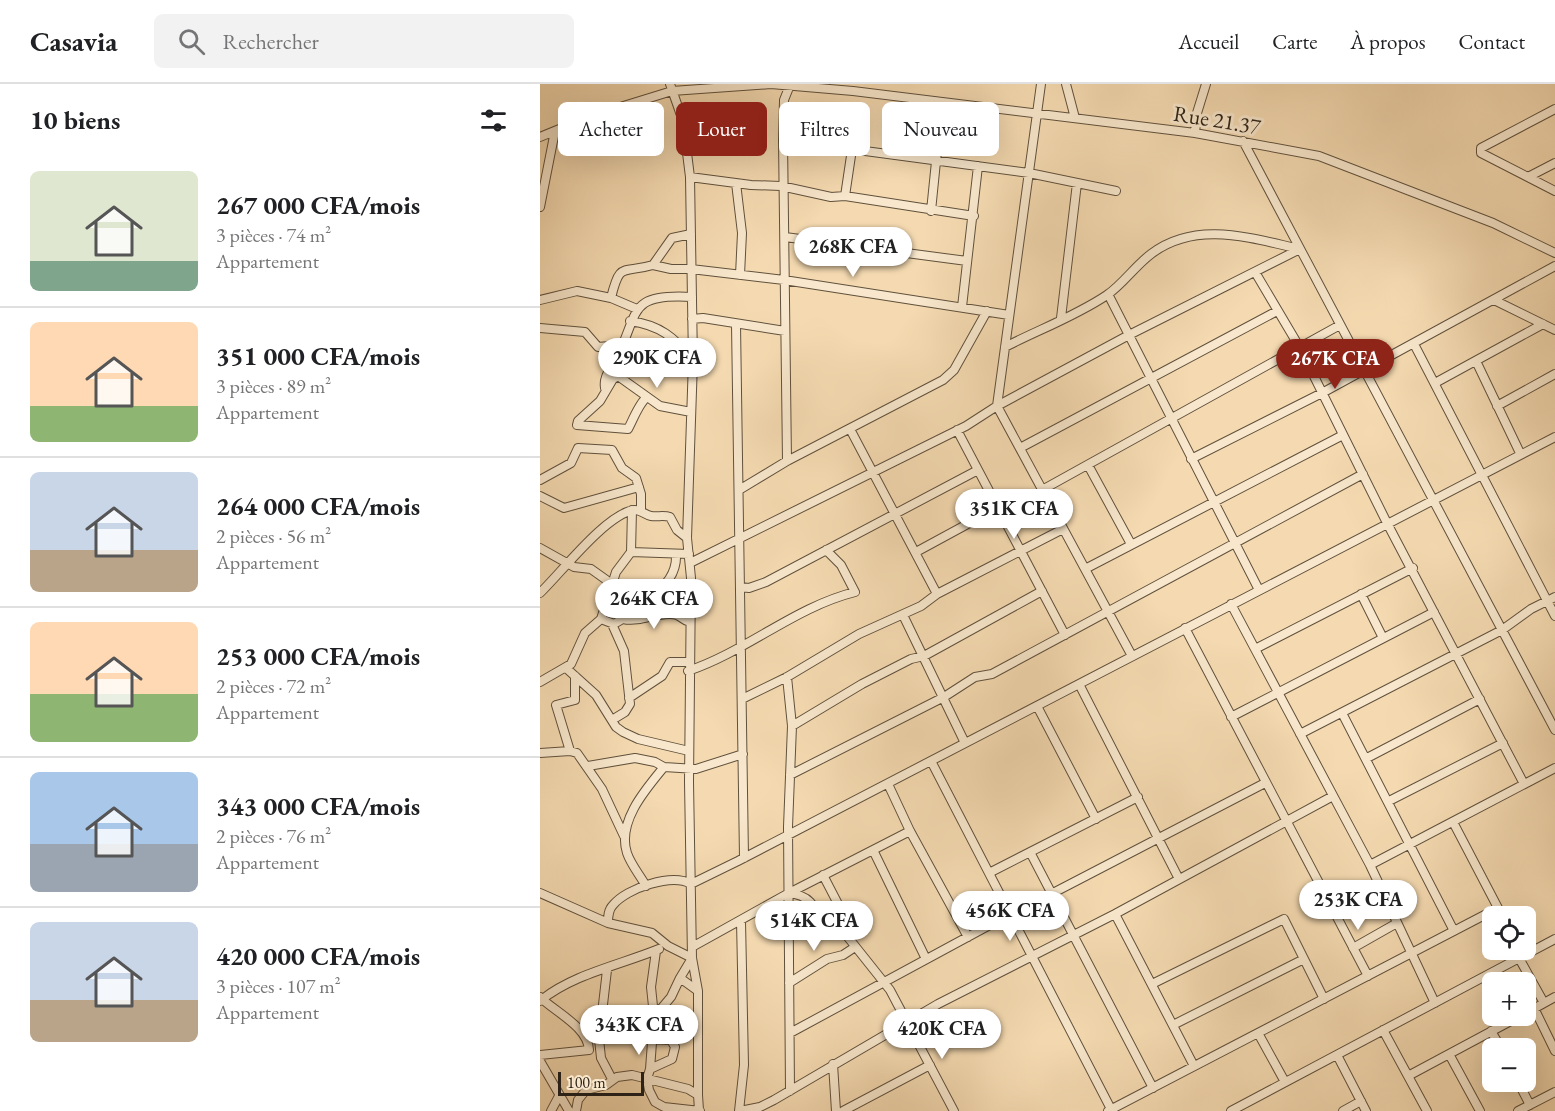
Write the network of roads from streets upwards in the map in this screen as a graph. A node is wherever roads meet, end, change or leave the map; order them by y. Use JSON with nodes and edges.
{"nodes":[{"id":1,"x":1041,"y":84,"type":"edge"},
{"id":2,"x":1066,"y":84,"type":"edge"},
{"id":3,"x":1206,"y":84,"type":"edge"},
{"id":4,"x":790,"y":85,"type":"edge"},
{"id":5,"x":671,"y":87,"type":"edge"},
{"id":6,"x":784,"y":102,"type":"edge"},
{"id":7,"x":942,"y":102,"type":"edge"},
{"id":8,"x":999,"y":109,"type":"edge"},
{"id":9,"x":1555,"y":109,"type":"edge"},
{"id":10,"x":1037,"y":113,"type":"junction"},
{"id":11,"x":1075,"y":118,"type":"junction"},
{"id":12,"x":555,"y":131,"type":"junction"},
{"id":13,"x":1195,"y":133,"type":"junction"},
{"id":14,"x":540,"y":137,"type":"edge"},
{"id":15,"x":1243,"y":141,"type":"junction"},
{"id":16,"x":870,"y":152,"type":"edge"},
{"id":17,"x":783,"y":156,"type":"edge"},
{"id":18,"x":851,"y":156,"type":"edge"},
{"id":19,"x":937,"y":156,"type":"edge"},
{"id":20,"x":936,"y":161,"type":"junction"},
{"id":21,"x":1555,"y":164,"type":"edge"},
{"id":22,"x":978,"y":166,"type":"junction"},
{"id":23,"x":1029,"y":173,"type":"junction"},
{"id":24,"x":690,"y":177,"type":"junction"},
{"id":25,"x":1528,"y":177,"type":"junction"},
{"id":26,"x":736,"y":183,"type":"junction"},
{"id":27,"x":1077,"y":183,"type":"junction"},
{"id":28,"x":784,"y":187,"type":"junction"},
{"id":29,"x":1116,"y":190,"type":"dead end"},
{"id":30,"x":1555,"y":191,"type":"edge"},
{"id":31,"x":844,"y":196,"type":"junction"},
{"id":32,"x":540,"y":207,"type":"edge"},
{"id":33,"x":931,"y":211,"type":"junction"},
{"id":34,"x":974,"y":216,"type":"junction"},
{"id":35,"x":691,"y":234,"type":"junction"},
{"id":36,"x":785,"y":237,"type":"junction"},
{"id":37,"x":1300,"y":249,"type":"junction"},
{"id":38,"x":1555,"y":253,"type":"edge"},
{"id":39,"x":967,"y":261,"type":"junction"},
{"id":40,"x":653,"y":265,"type":"junction"},
{"id":41,"x":1555,"y":266,"type":"edge"},
{"id":42,"x":691,"y":269,"type":"junction"},
{"id":43,"x":1255,"y":272,"type":"junction"},
{"id":44,"x":740,"y":275,"type":"junction"},
{"id":45,"x":784,"y":280,"type":"junction"},
{"id":46,"x":1108,"y":294,"type":"junction"},
{"id":47,"x":611,"y":297,"type":"junction"},
{"id":48,"x":692,"y":297,"type":"junction"},
{"id":49,"x":540,"y":300,"type":"edge"},
{"id":50,"x":1494,"y":300,"type":"junction"},
{"id":51,"x":962,"y":307,"type":"junction"},
{"id":52,"x":638,"y":309,"type":"junction"},
{"id":53,"x":987,"y":311,"type":"junction"},
{"id":54,"x":1276,"y":311,"type":"junction"},
{"id":55,"x":1009,"y":315,"type":"junction"},
{"id":56,"x":1061,"y":318,"type":"junction"},
{"id":57,"x":692,"y":319,"type":"junction"},
{"id":58,"x":630,"y":321,"type":"junction"},
{"id":59,"x":736,"y":324,"type":"junction"},
{"id":60,"x":1544,"y":324,"type":"junction"},
{"id":61,"x":1340,"y":325,"type":"junction"},
{"id":62,"x":540,"y":328,"type":"edge"},
{"id":63,"x":1555,"y":330,"type":"edge"},
{"id":64,"x":785,"y":331,"type":"junction"},
{"id":65,"x":1129,"y":335,"type":"junction"},
{"id":66,"x":681,"y":344,"type":"junction"},
{"id":67,"x":1414,"y":344,"type":"junction"},
{"id":68,"x":621,"y":345,"type":"junction"},
{"id":69,"x":1005,"y":347,"type":"junction"},
{"id":70,"x":1300,"y":348,"type":"junction"},
{"id":71,"x":693,"y":361,"type":"junction"},
{"id":72,"x":1476,"y":362,"type":"junction"},
{"id":73,"x":1365,"y":370,"type":"junction"},
{"id":74,"x":1555,"y":374,"type":"edge"},
{"id":75,"x":618,"y":376,"type":"junction"},
{"id":76,"x":1150,"y":378,"type":"junction"},
{"id":77,"x":1435,"y":383,"type":"junction"},
{"id":78,"x":605,"y":389,"type":"junction"},
{"id":79,"x":1322,"y":393,"type":"junction"},
{"id":80,"x":646,"y":397,"type":"junction"},
{"id":81,"x":997,"y":406,"type":"junction"},
{"id":82,"x":1497,"y":406,"type":"junction"},
{"id":83,"x":691,"y":412,"type":"junction"},
{"id":84,"x":1171,"y":419,"type":"junction"},
{"id":85,"x":850,"y":429,"type":"junction"},
{"id":86,"x":957,"y":430,"type":"junction"},
{"id":87,"x":1343,"y":435,"type":"junction"},
{"id":88,"x":1555,"y":437,"type":"edge"},
{"id":89,"x":1020,"y":448,"type":"junction"},
{"id":90,"x":1520,"y":453,"type":"junction"},
{"id":91,"x":1191,"y":459,"type":"junction"},
{"id":92,"x":787,"y":461,"type":"junction"},
{"id":93,"x":1088,"y":465,"type":"junction"},
{"id":94,"x":874,"y":470,"type":"junction"},
{"id":95,"x":978,"y":470,"type":"junction"},
{"id":96,"x":1483,"y":472,"type":"junction"},
{"id":97,"x":540,"y":473,"type":"edge"},
{"id":98,"x":1363,"y":474,"type":"junction"},
{"id":99,"x":549,"y":475,"type":"junction"},
{"id":100,"x":540,"y":480,"type":"edge"},
{"id":101,"x":639,"y":488,"type":"junction"},
{"id":102,"x":739,"y":490,"type":"junction"},
{"id":103,"x":1042,"y":490,"type":"junction"},
{"id":104,"x":540,"y":496,"type":"edge"},
{"id":105,"x":1433,"y":500,"type":"junction"},
{"id":106,"x":1214,"y":502,"type":"junction"},
{"id":107,"x":997,"y":508,"type":"junction"},
{"id":108,"x":632,"y":510,"type":"junction"},
{"id":109,"x":641,"y":511,"type":"junction"},
{"id":110,"x":896,"y":513,"type":"junction"},
{"id":111,"x":1387,"y":523,"type":"junction"},
{"id":112,"x":1063,"y":529,"type":"junction"},
{"id":113,"x":687,"y":538,"type":"junction"},
{"id":114,"x":740,"y":539,"type":"junction"},
{"id":115,"x":1131,"y":544,"type":"junction"},
{"id":116,"x":1234,"y":544,"type":"junction"},
{"id":117,"x":540,"y":548,"type":"edge"},
{"id":118,"x":826,"y":550,"type":"junction"},
{"id":119,"x":1020,"y":551,"type":"junction"},
{"id":120,"x":631,"y":552,"type":"junction"},
{"id":121,"x":916,"y":552,"type":"junction"},
{"id":122,"x":676,"y":554,"type":"junction"},
{"id":123,"x":689,"y":554,"type":"junction"},
{"id":124,"x":690,"y":563,"type":"junction"},
{"id":125,"x":567,"y":564,"type":"junction"},
{"id":126,"x":1413,"y":568,"type":"junction"},
{"id":127,"x":1085,"y":569,"type":"junction"},
{"id":128,"x":612,"y":584,"type":"junction"},
{"id":129,"x":740,"y":587,"type":"junction"},
{"id":130,"x":1259,"y":590,"type":"junction"},
{"id":131,"x":1042,"y":591,"type":"junction"},
{"id":132,"x":540,"y":593,"type":"edge"},
{"id":133,"x":937,"y":594,"type":"junction"},
{"id":134,"x":1361,"y":594,"type":"junction"},
{"id":135,"x":1551,"y":599,"type":"edge"},
{"id":136,"x":1231,"y":604,"type":"junction"},
{"id":137,"x":1108,"y":612,"type":"junction"},
{"id":138,"x":1434,"y":612,"type":"junction"},
{"id":139,"x":903,"y":615,"type":"junction"},
{"id":140,"x":1555,"y":616,"type":"edge"},
{"id":141,"x":601,"y":619,"type":"junction"},
{"id":142,"x":623,"y":619,"type":"junction"},
{"id":143,"x":690,"y":622,"type":"junction"},
{"id":144,"x":612,"y":624,"type":"junction"},
{"id":145,"x":1185,"y":628,"type":"junction"},
{"id":146,"x":1502,"y":630,"type":"junction"},
{"id":147,"x":1065,"y":635,"type":"junction"},
{"id":148,"x":1383,"y":638,"type":"junction"},
{"id":149,"x":741,"y":645,"type":"junction"},
{"id":150,"x":1255,"y":649,"type":"junction"},
{"id":151,"x":1456,"y":654,"type":"junction"},
{"id":152,"x":924,"y":656,"type":"junction"},
{"id":153,"x":1132,"y":656,"type":"junction"},
{"id":154,"x":689,"y":662,"type":"junction"},
{"id":155,"x":566,"y":668,"type":"junction"},
{"id":156,"x":688,"y":671,"type":"junction"},
{"id":157,"x":575,"y":676,"type":"junction"},
{"id":158,"x":787,"y":677,"type":"junction"},
{"id":159,"x":540,"y":682,"type":"edge"},
{"id":160,"x":1079,"y":684,"type":"junction"},
{"id":161,"x":1278,"y":692,"type":"junction"},
{"id":162,"x":944,"y":697,"type":"junction"},
{"id":163,"x":629,"y":698,"type":"junction"},
{"id":164,"x":742,"y":699,"type":"junction"},
{"id":165,"x":1480,"y":699,"type":"junction"},
{"id":166,"x":1037,"y":706,"type":"junction"},
{"id":167,"x":1342,"y":713,"type":"junction"},
{"id":168,"x":1231,"y":717,"type":"junction"},
{"id":169,"x":612,"y":720,"type":"junction"},
{"id":170,"x":792,"y":726,"type":"junction"},
{"id":171,"x":1555,"y":730,"type":"edge"},
{"id":172,"x":1300,"y":734,"type":"junction"},
{"id":173,"x":1503,"y":742,"type":"junction"},
{"id":174,"x":965,"y":743,"type":"junction"},
{"id":175,"x":570,"y":751,"type":"junction"},
{"id":176,"x":689,"y":751,"type":"junction"},
{"id":177,"x":540,"y":753,"type":"edge"},
{"id":178,"x":743,"y":754,"type":"junction"},
{"id":179,"x":1367,"y":758,"type":"junction"},
{"id":180,"x":931,"y":761,"type":"junction"},
{"id":181,"x":588,"y":766,"type":"junction"},
{"id":182,"x":664,"y":767,"type":"junction"},
{"id":183,"x":1555,"y":768,"type":"edge"},
{"id":184,"x":689,"y":769,"type":"junction"},
{"id":185,"x":790,"y":775,"type":"junction"},
{"id":186,"x":1265,"y":783,"type":"junction"},
{"id":187,"x":888,"y":784,"type":"junction"},
{"id":188,"x":1524,"y":784,"type":"junction"},
{"id":189,"x":1333,"y":796,"type":"junction"},
{"id":190,"x":1138,"y":797,"type":"junction"},
{"id":191,"x":1389,"y":801,"type":"junction"},
{"id":192,"x":1096,"y":819,"type":"junction"},
{"id":193,"x":1285,"y":821,"type":"junction"},
{"id":194,"x":1453,"y":822,"type":"junction"},
{"id":195,"x":910,"y":831,"type":"junction"},
{"id":196,"x":788,"y":835,"type":"junction"},
{"id":197,"x":624,"y":836,"type":"junction"},
{"id":198,"x":1159,"y":838,"type":"junction"},
{"id":199,"x":1411,"y":845,"type":"junction"},
{"id":200,"x":873,"y":850,"type":"junction"},
{"id":201,"x":1030,"y":852,"type":"junction"},
{"id":202,"x":744,"y":858,"type":"junction"},
{"id":203,"x":1370,"y":865,"type":"junction"},
{"id":204,"x":988,"y":873,"type":"junction"},
{"id":205,"x":823,"y":875,"type":"junction"},
{"id":206,"x":1179,"y":879,"type":"junction"},
{"id":207,"x":692,"y":884,"type":"junction"},
{"id":208,"x":646,"y":886,"type":"junction"},
{"id":209,"x":789,"y":892,"type":"junction"},
{"id":210,"x":540,"y":893,"type":"edge"},
{"id":211,"x":1053,"y":893,"type":"junction"},
{"id":212,"x":1010,"y":914,"type":"junction"},
{"id":213,"x":1115,"y":914,"type":"junction"},
{"id":214,"x":741,"y":921,"type":"junction"},
{"id":215,"x":608,"y":923,"type":"junction"},
{"id":216,"x":1397,"y":923,"type":"junction"},
{"id":217,"x":817,"y":928,"type":"junction"},
{"id":218,"x":845,"y":928,"type":"junction"},
{"id":219,"x":789,"y":930,"type":"junction"},
{"id":220,"x":1454,"y":931,"type":"junction"},
{"id":221,"x":1076,"y":935,"type":"junction"},
{"id":222,"x":968,"y":937,"type":"junction"},
{"id":223,"x":1552,"y":940,"type":"edge"},
{"id":224,"x":668,"y":946,"type":"junction"},
{"id":225,"x":693,"y":947,"type":"junction"},
{"id":226,"x":855,"y":947,"type":"junction"},
{"id":227,"x":1353,"y":948,"type":"junction"},
{"id":228,"x":1536,"y":949,"type":"edge"},
{"id":229,"x":656,"y":951,"type":"junction"},
{"id":230,"x":1555,"y":951,"type":"edge"},
{"id":231,"x":1410,"y":954,"type":"junction"},
{"id":232,"x":1032,"y":957,"type":"junction"},
{"id":233,"x":692,"y":958,"type":"junction"},
{"id":234,"x":927,"y":959,"type":"junction"},
{"id":235,"x":1304,"y":959,"type":"junction"},
{"id":236,"x":1515,"y":960,"type":"edge"},
{"id":237,"x":1520,"y":960,"type":"edge"},
{"id":238,"x":606,"y":970,"type":"junction"},
{"id":239,"x":1368,"y":976,"type":"junction"},
{"id":240,"x":680,"y":978,"type":"junction"},
{"id":241,"x":884,"y":982,"type":"junction"},
{"id":242,"x":789,"y":983,"type":"junction"},
{"id":243,"x":1152,"y":984,"type":"junction"},
{"id":244,"x":698,"y":992,"type":"junction"},
{"id":245,"x":1555,"y":997,"type":"edge"},
{"id":246,"x":541,"y":999,"type":"edge"},
{"id":247,"x":1324,"y":999,"type":"junction"},
{"id":248,"x":1435,"y":1003,"type":"junction"},
{"id":249,"x":1544,"y":1003,"type":"junction"},
{"id":250,"x":1536,"y":1007,"type":"edge"},
{"id":251,"x":1536,"y":1012,"type":"edge"},
{"id":252,"x":654,"y":1017,"type":"junction"},
{"id":253,"x":906,"y":1022,"type":"junction"},
{"id":254,"x":1173,"y":1025,"type":"junction"},
{"id":255,"x":1501,"y":1026,"type":"edge"},
{"id":256,"x":1383,"y":1030,"type":"junction"},
{"id":257,"x":1491,"y":1031,"type":"junction"},
{"id":258,"x":790,"y":1033,"type":"junction"},
{"id":259,"x":1258,"y":1033,"type":"junction"},
{"id":260,"x":1495,"y":1038,"type":"edge"},
{"id":261,"x":652,"y":1039,"type":"junction"},
{"id":262,"x":1555,"y":1052,"type":"edge"},
{"id":263,"x":1449,"y":1054,"type":"junction"},
{"id":264,"x":540,"y":1055,"type":"edge"},
{"id":265,"x":1337,"y":1055,"type":"junction"},
{"id":266,"x":540,"y":1062,"type":"edge"},
{"id":267,"x":833,"y":1064,"type":"junction"},
{"id":268,"x":930,"y":1065,"type":"junction"},
{"id":269,"x":1194,"y":1066,"type":"junction"},
{"id":270,"x":650,"y":1069,"type":"junction"},
{"id":271,"x":1408,"y":1076,"type":"junction"},
{"id":272,"x":612,"y":1079,"type":"junction"},
{"id":273,"x":647,"y":1079,"type":"junction"},
{"id":274,"x":1285,"y":1082,"type":"junction"},
{"id":275,"x":1153,"y":1088,"type":"junction"},
{"id":276,"x":790,"y":1091,"type":"junction"},
{"id":277,"x":1523,"y":1092,"type":"edge"},
{"id":278,"x":1555,"y":1092,"type":"edge"},
{"id":279,"x":698,"y":1095,"type":"junction"},
{"id":280,"x":559,"y":1096,"type":"junction"},
{"id":281,"x":1361,"y":1101,"type":"junction"},
{"id":282,"x":1530,"y":1105,"type":"junction"},
{"id":283,"x":951,"y":1110,"type":"edge"},
{"id":284,"x":551,"y":1111,"type":"edge"},
{"id":285,"x":569,"y":1111,"type":"edge"},
{"id":286,"x":576,"y":1111,"type":"edge"},
{"id":287,"x":699,"y":1111,"type":"edge"},
{"id":288,"x":740,"y":1111,"type":"edge"},
{"id":289,"x":836,"y":1111,"type":"edge"},
{"id":290,"x":843,"y":1111,"type":"edge"},
{"id":291,"x":1110,"y":1111,"type":"edge"},
{"id":292,"x":1231,"y":1111,"type":"edge"},
{"id":293,"x":1343,"y":1111,"type":"edge"},
{"id":294,"x":1366,"y":1111,"type":"edge"},
{"id":295,"x":1427,"y":1111,"type":"edge"},
{"id":296,"x":1480,"y":1111,"type":"edge"},
{"id":297,"x":1518,"y":1111,"type":"edge"}],
"edges":[{"from":1,"to":10,"type":"street"},
{"from":2,"to":11,"type":"street"},
{"from":3,"to":13,"type":"street"},
{"from":4,"to":5,"type":"street","name":"Rue 21.37"},
{"from":4,"to":6,"type":"street"},
{"from":4,"to":7,"type":"street","name":"Rue 21.37"},
{"from":5,"to":12,"type":"street","name":"Rue 21.37"},
{"from":5,"to":24,"type":"street"},
{"from":8,"to":10,"type":"street","name":"Rue 21.37"},
{"from":9,"to":25,"type":"street"},
{"from":10,"to":11,"type":"street","name":"Rue 21.37"},
{"from":10,"to":23,"type":"street"},
{"from":11,"to":13,"type":"street","name":"Rue 21.37"},
{"from":12,"to":14,"type":"street","name":"Rue 21.37"},
{"from":12,"to":32,"type":"street"},
{"from":13,"to":15,"type":"street","name":"Rue 21.37"},
{"from":15,"to":37,"type":"street"},
{"from":15,"to":38,"type":"street","name":"Rue 21.37"},
{"from":16,"to":20,"type":"street"},
{"from":17,"to":28,"type":"street"},
{"from":18,"to":31,"type":"street"},
{"from":19,"to":20,"type":"street"},
{"from":20,"to":22,"type":"street"},
{"from":20,"to":33,"type":"street"},
{"from":21,"to":25,"type":"street"},
{"from":22,"to":23,"type":"street"},
{"from":22,"to":34,"type":"street"},
{"from":23,"to":27,"type":"street"},
{"from":23,"to":55,"type":"street"},
{"from":24,"to":26,"type":"street"},
{"from":24,"to":35,"type":"street"},
{"from":25,"to":30,"type":"street"},
{"from":26,"to":28,"type":"street"},
{"from":26,"to":44,"type":"street"},
{"from":27,"to":29,"type":"street"},
{"from":27,"to":56,"type":"street"},
{"from":28,"to":31,"type":"street"},
{"from":28,"to":36,"type":"street"},
{"from":31,"to":33,"type":"street"},
{"from":33,"to":34,"type":"street"},
{"from":34,"to":39,"type":"street"},
{"from":35,"to":40,"type":"street"},
{"from":35,"to":42,"type":"street"},
{"from":36,"to":39,"type":"street"},
{"from":36,"to":45,"type":"street"},
{"from":37,"to":43,"type":"street"},
{"from":37,"to":46,"type":"street"},
{"from":37,"to":61,"type":"street"},
{"from":39,"to":51,"type":"street"},
{"from":40,"to":42,"type":"street"},
{"from":40,"to":47,"type":"street"},
{"from":41,"to":50,"type":"street"},
{"from":42,"to":44,"type":"street"},
{"from":42,"to":48,"type":"street"},
{"from":43,"to":54,"type":"street"},
{"from":43,"to":65,"type":"street"},
{"from":44,"to":45,"type":"street"},
{"from":45,"to":51,"type":"street"},
{"from":45,"to":64,"type":"street"},
{"from":46,"to":56,"type":"street"},
{"from":46,"to":65,"type":"street"},
{"from":47,"to":49,"type":"street"},
{"from":47,"to":52,"type":"street"},
{"from":48,"to":52,"type":"street"},
{"from":48,"to":57,"type":"street"},
{"from":50,"to":60,"type":"street"},
{"from":50,"to":67,"type":"street"},
{"from":51,"to":53,"type":"street"},
{"from":52,"to":58,"type":"street"},
{"from":53,"to":55,"type":"street"},
{"from":53,"to":85,"type":"street"},
{"from":54,"to":70,"type":"street"},
{"from":54,"to":76,"type":"street"},
{"from":55,"to":69,"type":"street"},
{"from":56,"to":69,"type":"street"},
{"from":57,"to":59,"type":"street"},
{"from":57,"to":71,"type":"street"},
{"from":58,"to":66,"type":"street"},
{"from":58,"to":68,"type":"street"},
{"from":59,"to":64,"type":"street"},
{"from":59,"to":102,"type":"street"},
{"from":60,"to":63,"type":"street"},
{"from":60,"to":72,"type":"street"},
{"from":61,"to":70,"type":"street"},
{"from":61,"to":73,"type":"street"},
{"from":62,"to":68,"type":"street"},
{"from":64,"to":92,"type":"street"},
{"from":65,"to":76,"type":"street"},
{"from":65,"to":81,"type":"street"},
{"from":66,"to":71,"type":"street"},
{"from":66,"to":75,"type":"street"},
{"from":67,"to":73,"type":"street"},
{"from":67,"to":77,"type":"street"},
{"from":68,"to":78,"type":"street"},
{"from":69,"to":81,"type":"street"},
{"from":70,"to":79,"type":"street"},
{"from":70,"to":84,"type":"street"},
{"from":71,"to":83,"type":"street"},
{"from":72,"to":77,"type":"street"},
{"from":72,"to":82,"type":"street"},
{"from":73,"to":79,"type":"street"},
{"from":73,"to":105,"type":"street"},
{"from":74,"to":82,"type":"street"},
{"from":75,"to":78,"type":"street"},
{"from":75,"to":80,"type":"street"},
{"from":76,"to":84,"type":"street"},
{"from":76,"to":89,"type":"street"},
{"from":77,"to":96,"type":"street"},
{"from":78,"to":80,"type":"street"},
{"from":79,"to":87,"type":"street"},
{"from":79,"to":91,"type":"street"},
{"from":80,"to":83,"type":"street"},
{"from":81,"to":86,"type":"street"},
{"from":81,"to":89,"type":"street"},
{"from":82,"to":90,"type":"street"},
{"from":83,"to":113,"type":"street"},
{"from":84,"to":91,"type":"street"},
{"from":84,"to":93,"type":"street"},
{"from":85,"to":92,"type":"street"},
{"from":85,"to":94,"type":"street"},
{"from":86,"to":94,"type":"street"},
{"from":86,"to":95,"type":"street"},
{"from":87,"to":98,"type":"street"},
{"from":87,"to":106,"type":"street"},
{"from":88,"to":90,"type":"street"},
{"from":89,"to":103,"type":"street"},
{"from":90,"to":96,"type":"street"},
{"from":91,"to":106,"type":"street"},
{"from":92,"to":102,"type":"street"},
{"from":93,"to":103,"type":"street"},
{"from":93,"to":115,"type":"street"},
{"from":94,"to":110,"type":"street"},
{"from":94,"to":114,"type":"street"},
{"from":95,"to":107,"type":"street"},
{"from":95,"to":110,"type":"street"},
{"from":96,"to":105,"type":"street"},
{"from":96,"to":135,"type":"street"},
{"from":97,"to":99,"type":"street"},
{"from":98,"to":111,"type":"street"},
{"from":98,"to":116,"type":"street"},
{"from":99,"to":100,"type":"street"},
{"from":99,"to":101,"type":"street"},
{"from":101,"to":104,"type":"street"},
{"from":101,"to":109,"type":"street"},
{"from":102,"to":114,"type":"street"},
{"from":103,"to":112,"type":"street"},
{"from":105,"to":111,"type":"street"},
{"from":105,"to":146,"type":"street"},
{"from":106,"to":115,"type":"street"},
{"from":106,"to":116,"type":"street"},
{"from":107,"to":119,"type":"street"},
{"from":107,"to":121,"type":"street"},
{"from":108,"to":109,"type":"street"},
{"from":108,"to":120,"type":"street"},
{"from":108,"to":125,"type":"street"},
{"from":109,"to":113,"type":"street"},
{"from":110,"to":118,"type":"street"},
{"from":110,"to":121,"type":"street"},
{"from":111,"to":126,"type":"street"},
{"from":111,"to":130,"type":"street"},
{"from":112,"to":119,"type":"street"},
{"from":112,"to":127,"type":"street"},
{"from":113,"to":123,"type":"street"},
{"from":114,"to":124,"type":"street"},
{"from":114,"to":129,"type":"street"},
{"from":115,"to":127,"type":"street"},
{"from":116,"to":130,"type":"street"},
{"from":116,"to":137,"type":"street"},
{"from":117,"to":125,"type":"street"},
{"from":118,"to":129,"type":"street"},
{"from":118,"to":149,"type":"street"},
{"from":119,"to":131,"type":"street"},
{"from":119,"to":133,"type":"street"},
{"from":120,"to":122,"type":"street"},
{"from":120,"to":128,"type":"street"},
{"from":121,"to":133,"type":"street"},
{"from":122,"to":123,"type":"street"},
{"from":122,"to":142,"type":"street"},
{"from":123,"to":124,"type":"street"},
{"from":124,"to":143,"type":"street"},
{"from":125,"to":128,"type":"street"},
{"from":125,"to":132,"type":"street"},
{"from":126,"to":134,"type":"street"},
{"from":126,"to":138,"type":"street"},
{"from":127,"to":137,"type":"street"},
{"from":128,"to":141,"type":"street"},
{"from":129,"to":149,"type":"street"},
{"from":130,"to":136,"type":"street"},
{"from":131,"to":147,"type":"street"},
{"from":131,"to":152,"type":"street"},
{"from":133,"to":139,"type":"street"},
{"from":134,"to":148,"type":"street"},
{"from":134,"to":150,"type":"street"},
{"from":135,"to":140,"type":"street"},
{"from":135,"to":146,"type":"street"},
{"from":136,"to":145,"type":"street"},
{"from":136,"to":150,"type":"street"},
{"from":137,"to":147,"type":"street"},
{"from":137,"to":153,"type":"street"},
{"from":138,"to":148,"type":"street"},
{"from":138,"to":151,"type":"street"},
{"from":139,"to":152,"type":"street"},
{"from":139,"to":158,"type":"street"},
{"from":141,"to":144,"type":"street"},
{"from":141,"to":155,"type":"street"},
{"from":142,"to":143,"type":"street"},
{"from":142,"to":144,"type":"street"},
{"from":143,"to":154,"type":"street"},
{"from":144,"to":163,"type":"street"},
{"from":145,"to":153,"type":"street"},
{"from":145,"to":168,"type":"street"},
{"from":146,"to":151,"type":"street"},
{"from":146,"to":171,"type":"street"},
{"from":147,"to":162,"type":"street"},
{"from":148,"to":161,"type":"street"},
{"from":149,"to":156,"type":"street"},
{"from":149,"to":164,"type":"street"},
{"from":150,"to":161,"type":"street"},
{"from":151,"to":165,"type":"street"},
{"from":151,"to":167,"type":"street"},
{"from":152,"to":162,"type":"street"},
{"from":152,"to":170,"type":"street"},
{"from":153,"to":160,"type":"street"},
{"from":154,"to":156,"type":"street"},
{"from":154,"to":163,"type":"street"},
{"from":155,"to":157,"type":"street"},
{"from":155,"to":159,"type":"street"},
{"from":156,"to":176,"type":"street"},
{"from":157,"to":169,"type":"street"},
{"from":157,"to":175,"type":"street"},
{"from":158,"to":164,"type":"street"},
{"from":158,"to":170,"type":"street"},
{"from":160,"to":166,"type":"street"},
{"from":160,"to":190,"type":"street"},
{"from":161,"to":168,"type":"street"},
{"from":161,"to":172,"type":"street"},
{"from":162,"to":174,"type":"street"},
{"from":162,"to":185,"type":"street"},
{"from":163,"to":169,"type":"street"},
{"from":164,"to":178,"type":"street"},
{"from":165,"to":173,"type":"street"},
{"from":165,"to":179,"type":"street"},
{"from":166,"to":174,"type":"street"},
{"from":166,"to":192,"type":"street"},
{"from":167,"to":172,"type":"street"},
{"from":167,"to":179,"type":"street"},
{"from":168,"to":186,"type":"street"},
{"from":169,"to":176,"type":"street"},
{"from":170,"to":185,"type":"street"},
{"from":172,"to":189,"type":"street"},
{"from":173,"to":188,"type":"street"},
{"from":173,"to":191,"type":"street"},
{"from":174,"to":180,"type":"street"},
{"from":175,"to":177,"type":"street"},
{"from":175,"to":181,"type":"street"},
{"from":176,"to":184,"type":"street"},
{"from":178,"to":184,"type":"street"},
{"from":178,"to":202,"type":"street"},
{"from":179,"to":191,"type":"street"},
{"from":180,"to":187,"type":"street"},
{"from":180,"to":204,"type":"street"},
{"from":181,"to":182,"type":"street"},
{"from":181,"to":197,"type":"street"},
{"from":182,"to":184,"type":"street"},
{"from":182,"to":197,"type":"street"},
{"from":183,"to":188,"type":"street"},
{"from":184,"to":207,"type":"street"},
{"from":185,"to":196,"type":"street"},
{"from":186,"to":193,"type":"street"},
{"from":186,"to":198,"type":"street"},
{"from":187,"to":195,"type":"street"},
{"from":187,"to":196,"type":"street"},
{"from":188,"to":194,"type":"street"},
{"from":189,"to":193,"type":"street"},
{"from":189,"to":203,"type":"street"},
{"from":190,"to":192,"type":"street"},
{"from":190,"to":198,"type":"street"},
{"from":191,"to":199,"type":"street"},
{"from":192,"to":201,"type":"street"},
{"from":193,"to":206,"type":"street"},
{"from":193,"to":227,"type":"street"},
{"from":194,"to":199,"type":"street"},
{"from":194,"to":220,"type":"street"},
{"from":195,"to":200,"type":"street"},
{"from":195,"to":222,"type":"street"},
{"from":196,"to":202,"type":"street"},
{"from":196,"to":209,"type":"street"},
{"from":197,"to":208,"type":"street"},
{"from":198,"to":206,"type":"street"},
{"from":198,"to":211,"type":"street"},
{"from":199,"to":203,"type":"street"},
{"from":199,"to":220,"type":"street"},
{"from":200,"to":205,"type":"street"},
{"from":200,"to":234,"type":"street"},
{"from":201,"to":204,"type":"street"},
{"from":201,"to":211,"type":"street"},
{"from":202,"to":207,"type":"street"},
{"from":203,"to":216,"type":"street"},
{"from":204,"to":212,"type":"street"},
{"from":205,"to":209,"type":"street"},
{"from":205,"to":218,"type":"street"},
{"from":206,"to":213,"type":"street"},
{"from":207,"to":208,"type":"street"},
{"from":207,"to":225,"type":"street"},
{"from":208,"to":215,"type":"street"},
{"from":209,"to":214,"type":"street"},
{"from":209,"to":217,"type":"street"},
{"from":209,"to":219,"type":"street"},
{"from":210,"to":215,"type":"street"},
{"from":211,"to":221,"type":"street"},
{"from":212,"to":222,"type":"street"},
{"from":212,"to":232,"type":"street"},
{"from":213,"to":221,"type":"street"},
{"from":213,"to":243,"type":"street"},
{"from":214,"to":225,"type":"street"},
{"from":214,"to":288,"type":"street"},
{"from":215,"to":224,"type":"street"},
{"from":216,"to":227,"type":"street"},
{"from":216,"to":231,"type":"street"},
{"from":217,"to":218,"type":"street"},
{"from":217,"to":219,"type":"street"},
{"from":218,"to":226,"type":"street"},
{"from":219,"to":242,"type":"street"},
{"from":220,"to":231,"type":"street"},
{"from":221,"to":232,"type":"street"},
{"from":221,"to":275,"type":"street"},
{"from":222,"to":234,"type":"street"},
{"from":223,"to":228,"type":"street"},
{"from":223,"to":230,"type":"street"},
{"from":224,"to":229,"type":"street"},
{"from":224,"to":233,"type":"street"},
{"from":225,"to":233,"type":"street"},
{"from":226,"to":241,"type":"street"},
{"from":226,"to":242,"type":"street"},
{"from":227,"to":239,"type":"street"},
{"from":229,"to":238,"type":"street"},
{"from":229,"to":252,"type":"street"},
{"from":231,"to":239,"type":"street"},
{"from":231,"to":248,"type":"street"},
{"from":232,"to":253,"type":"street"},
{"from":232,"to":291,"type":"street"},
{"from":233,"to":240,"type":"street"},
{"from":233,"to":244,"type":"street"},
{"from":234,"to":241,"type":"street"},
{"from":235,"to":243,"type":"street"},
{"from":235,"to":247,"type":"street"},
{"from":235,"to":254,"type":"street"},
{"from":236,"to":248,"type":"street"},
{"from":237,"to":249,"type":"street"},
{"from":238,"to":246,"type":"street"},
{"from":238,"to":272,"type":"street"},
{"from":239,"to":247,"type":"street"},
{"from":240,"to":244,"type":"street"},
{"from":240,"to":252,"type":"street"},
{"from":241,"to":253,"type":"street"},
{"from":241,"to":258,"type":"street"},
{"from":242,"to":258,"type":"street"},
{"from":243,"to":254,"type":"street"},
{"from":244,"to":279,"type":"street"},
{"from":245,"to":249,"type":"street"},
{"from":246,"to":264,"type":"street"},
{"from":247,"to":259,"type":"street"},
{"from":248,"to":256,"type":"street"},
{"from":249,"to":250,"type":"street"},
{"from":251,"to":262,"type":"street"},
{"from":252,"to":261,"type":"street"},
{"from":253,"to":267,"type":"street"},
{"from":253,"to":268,"type":"street"},
{"from":254,"to":269,"type":"street"},
{"from":255,"to":257,"type":"street"},
{"from":256,"to":265,"type":"street"},
{"from":256,"to":271,"type":"street"},
{"from":257,"to":260,"type":"street"},
{"from":257,"to":263,"type":"street"},
{"from":258,"to":276,"type":"street"},
{"from":259,"to":269,"type":"street"},
{"from":259,"to":274,"type":"street"},
{"from":261,"to":270,"type":"street"},
{"from":261,"to":270,"type":"street"},
{"from":263,"to":271,"type":"street"},
{"from":263,"to":296,"type":"street"},
{"from":265,"to":274,"type":"street"},
{"from":265,"to":281,"type":"street"},
{"from":266,"to":280,"type":"street"},
{"from":267,"to":276,"type":"street"},
{"from":267,"to":289,"type":"street"},
{"from":268,"to":283,"type":"street"},
{"from":268,"to":290,"type":"street"},
{"from":269,"to":275,"type":"street"},
{"from":270,"to":273,"type":"street"},
{"from":271,"to":295,"type":"street"},
{"from":272,"to":273,"type":"street"},
{"from":272,"to":286,"type":"street"},
{"from":273,"to":279,"type":"street"},
{"from":273,"to":287,"type":"street"},
{"from":274,"to":292,"type":"street"},
{"from":275,"to":291,"type":"street"},
{"from":276,"to":288,"type":"street"},
{"from":277,"to":282,"type":"street"},
{"from":278,"to":282,"type":"street"},
{"from":279,"to":287,"type":"street"},
{"from":280,"to":284,"type":"street"},
{"from":280,"to":285,"type":"street"},
{"from":281,"to":293,"type":"street"},
{"from":281,"to":294,"type":"street"},
{"from":282,"to":297,"type":"street"}]}
